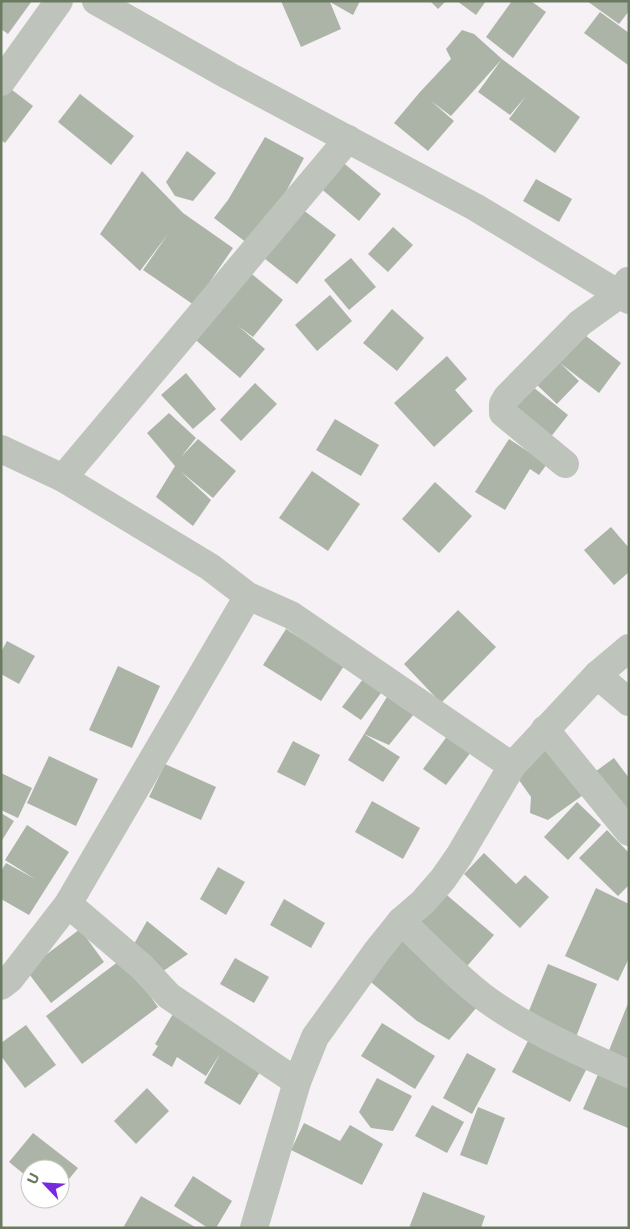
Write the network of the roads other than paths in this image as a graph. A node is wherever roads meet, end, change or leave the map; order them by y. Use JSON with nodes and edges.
{"nodes":[{"id":1,"x":59,"y":1,"type":"edge"},
{"id":2,"x":96,"y":1,"type":"edge"},
{"id":3,"x":1,"y":82,"type":"edge"},
{"id":4,"x":348,"y":139,"type":"junction"},
{"id":5,"x":625,"y":292,"type":"edge"},
{"id":6,"x":1,"y":449,"type":"edge"},
{"id":7,"x":564,"y":464,"type":"dead end"},
{"id":8,"x":63,"y":478,"type":"junction"},
{"id":9,"x":248,"y":596,"type":"junction"},
{"id":10,"x":629,"y":648,"type":"edge"},
{"id":11,"x":597,"y":675,"type":"junction"},
{"id":12,"x":629,"y":702,"type":"edge"},
{"id":13,"x":545,"y":729,"type":"junction"},
{"id":14,"x":512,"y":766,"type":"junction"},
{"id":15,"x":629,"y":832,"type":"edge"},
{"id":16,"x":68,"y":904,"type":"junction"},
{"id":17,"x":401,"y":921,"type":"junction"},
{"id":18,"x":1,"y":986,"type":"edge"},
{"id":19,"x":629,"y":1074,"type":"edge"},
{"id":20,"x":297,"y":1082,"type":"junction"},
{"id":21,"x":254,"y":1228,"type":"edge"}],
"edges":[{"from":1,"to":3,"type":"street"},
{"from":2,"to":4,"type":"street"},
{"from":4,"to":5,"type":"street"},
{"from":4,"to":8,"type":"street"},
{"from":5,"to":7,"type":"street"},
{"from":6,"to":8,"type":"street"},
{"from":8,"to":9,"type":"street"},
{"from":9,"to":14,"type":"street"},
{"from":9,"to":16,"type":"street"},
{"from":10,"to":11,"type":"street"},
{"from":11,"to":12,"type":"street"},
{"from":11,"to":13,"type":"street"},
{"from":13,"to":14,"type":"street"},
{"from":13,"to":15,"type":"street"},
{"from":14,"to":17,"type":"street"},
{"from":16,"to":18,"type":"street"},
{"from":16,"to":20,"type":"street"},
{"from":17,"to":19,"type":"street"},
{"from":17,"to":20,"type":"street"},
{"from":20,"to":21,"type":"street"}]}
